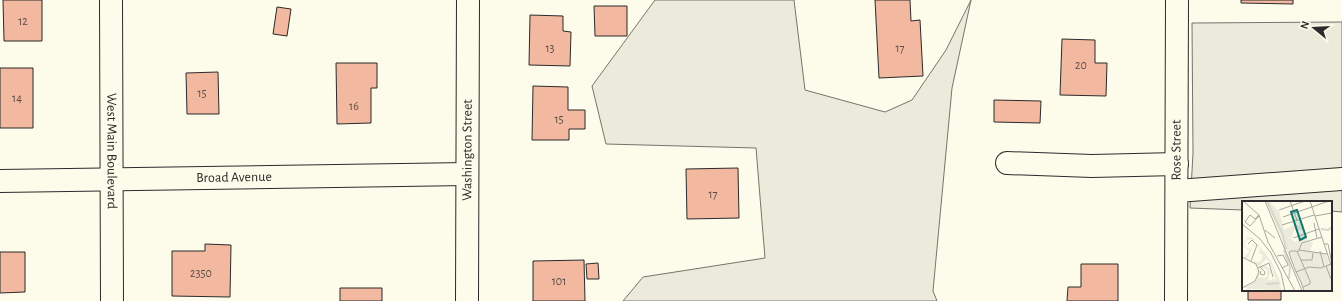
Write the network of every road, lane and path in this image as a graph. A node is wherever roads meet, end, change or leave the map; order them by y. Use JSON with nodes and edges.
{"nodes":[{"id":1,"x":111,"y":0,"type":"edge"},
{"id":2,"x":468,"y":0,"type":"edge"},
{"id":3,"x":1178,"y":0,"type":"edge"},
{"id":4,"x":1007,"y":163,"type":"dead end"},
{"id":5,"x":1177,"y":164,"type":"junction"},
{"id":6,"x":467,"y":174,"type":"junction"},
{"id":7,"x":1342,"y":179,"type":"edge"},
{"id":8,"x":112,"y":180,"type":"junction"},
{"id":9,"x":0,"y":181,"type":"edge"},
{"id":10,"x":1177,"y":191,"type":"junction"},
{"id":11,"x":112,"y":301,"type":"edge"},
{"id":12,"x":467,"y":301,"type":"edge"},
{"id":13,"x":1176,"y":301,"type":"edge"}],
"edges":[{"from":1,"to":8,"type":"street","name":"West Main Boulevard"},
{"from":2,"to":6,"type":"street","name":"Washington Street"},
{"from":3,"to":5,"type":"street","name":"Rose Street"},
{"from":4,"to":5,"type":"street"},
{"from":5,"to":10,"type":"street","name":"Rose Street"},
{"from":6,"to":8,"type":"street","name":"Broad Avenue"},
{"from":6,"to":12,"type":"street","name":"Washington Street"},
{"from":7,"to":10,"type":"street"},
{"from":8,"to":9,"type":"street","name":"Broad Avenue"},
{"from":8,"to":11,"type":"street","name":"West Main Boulevard"},
{"from":10,"to":13,"type":"street","name":"Rose Street"}]}
